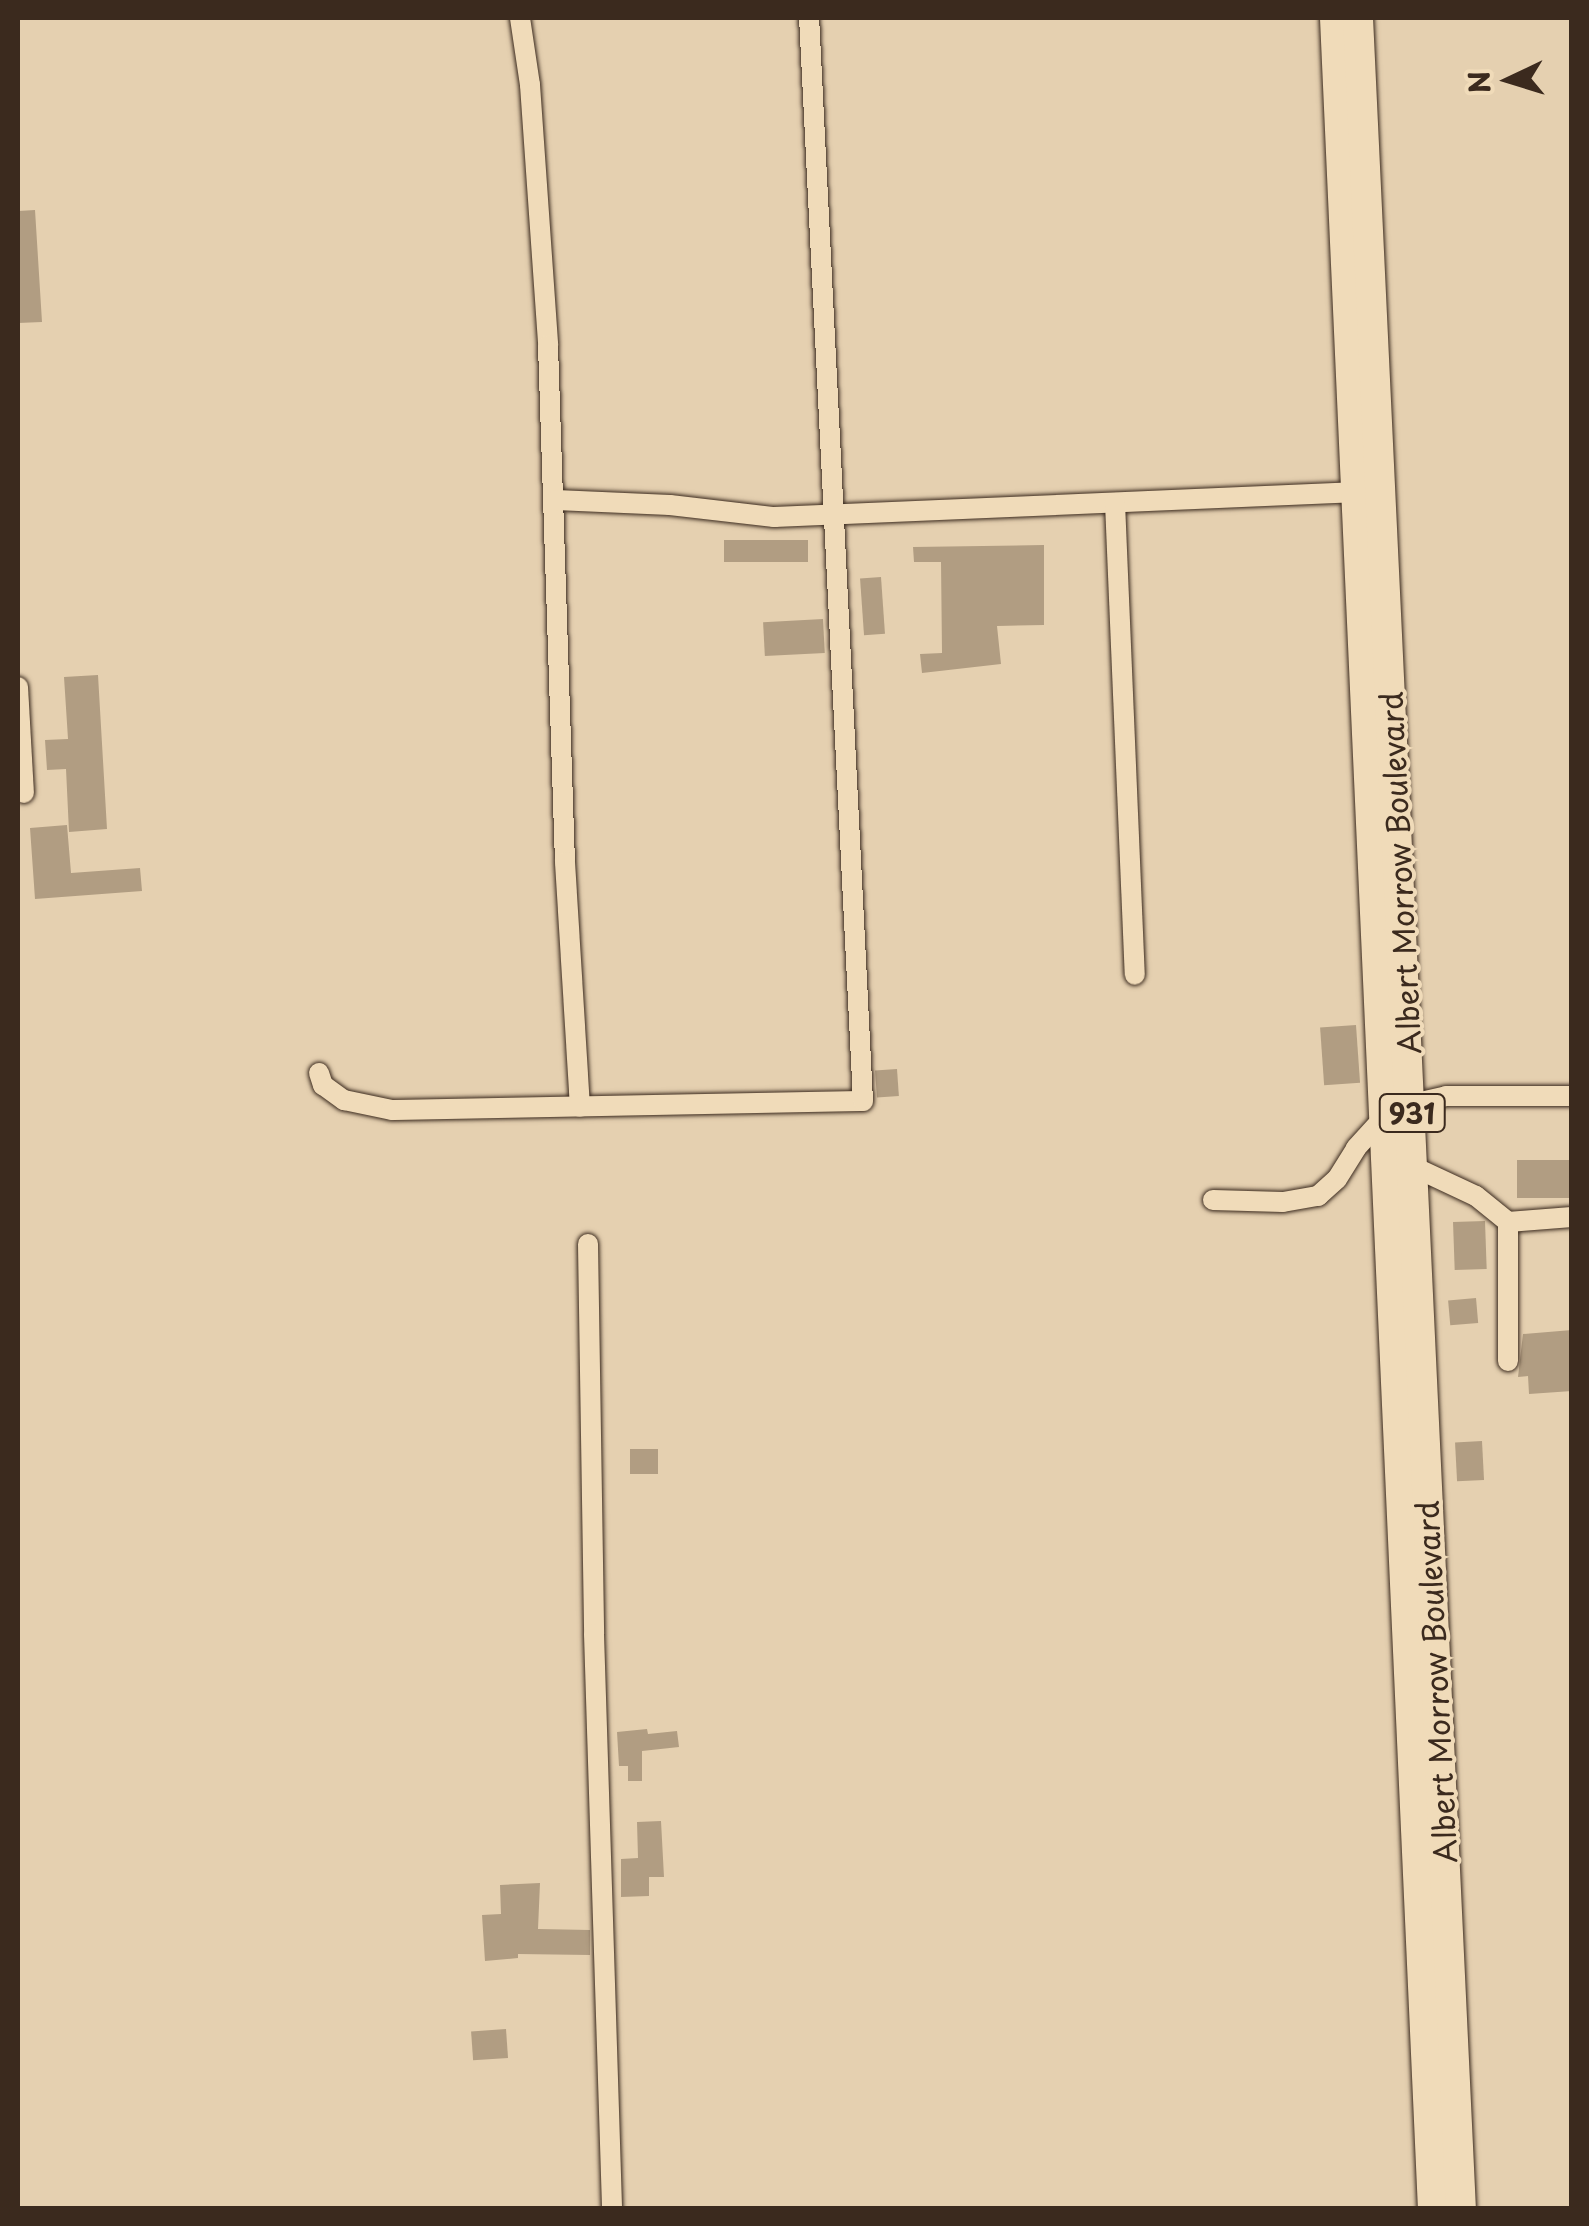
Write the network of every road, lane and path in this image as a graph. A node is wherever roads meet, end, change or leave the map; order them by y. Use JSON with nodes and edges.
{"nodes":[{"id":1,"x":520,"y":18,"type":"edge"},
{"id":2,"x":808,"y":18,"type":"edge"},
{"id":3,"x":1336,"y":18,"type":"edge"},
{"id":4,"x":1358,"y":18,"type":"edge"},
{"id":5,"x":1358,"y":492,"type":"junction"},
{"id":6,"x":556,"y":500,"type":"junction"},
{"id":7,"x":1114,"y":503,"type":"junction"},
{"id":8,"x":834,"y":515,"type":"junction"},
{"id":9,"x":18,"y":687,"type":"edge"},
{"id":10,"x":24,"y":793,"type":"dead end"},
{"id":11,"x":1136,"y":974,"type":"dead end"},
{"id":12,"x":319,"y":1073,"type":"dead end"},
{"id":13,"x":1572,"y":1096,"type":"edge"},
{"id":14,"x":580,"y":1107,"type":"junction"},
{"id":15,"x":1400,"y":1109,"type":"junction"},
{"id":16,"x":1414,"y":1167,"type":"junction"},
{"id":17,"x":1213,"y":1200,"type":"dead end"},
{"id":18,"x":1572,"y":1217,"type":"edge"},
{"id":19,"x":1508,"y":1222,"type":"junction"},
{"id":20,"x":588,"y":1244,"type":"dead end"},
{"id":21,"x":1508,"y":1361,"type":"dead end"},
{"id":22,"x":612,"y":2208,"type":"edge"},
{"id":23,"x":1433,"y":2208,"type":"edge"},
{"id":24,"x":1462,"y":2208,"type":"edge"}],
"edges":[{"from":1,"to":6,"type":"street"},
{"from":2,"to":8,"type":"street"},
{"from":3,"to":5,"type":"highway","name":"Albert Morrow Boulevard","number":"931"},
{"from":4,"to":15,"type":"highway","name":"Albert Morrow Boulevard","number":"931"},
{"from":5,"to":7,"type":"street"},
{"from":5,"to":15,"type":"highway","name":"Albert Morrow Boulevard","number":"931"},
{"from":6,"to":8,"type":"street"},
{"from":6,"to":14,"type":"street"},
{"from":7,"to":8,"type":"street"},
{"from":7,"to":11,"type":"street"},
{"from":8,"to":14,"type":"street"},
{"from":9,"to":10,"type":"street"},
{"from":12,"to":14,"type":"street"},
{"from":13,"to":15,"type":"street"},
{"from":15,"to":16,"type":"highway","name":"Albert Morrow Boulevard","number":"931"},
{"from":15,"to":17,"type":"street"},
{"from":15,"to":23,"type":"highway","name":"Albert Morrow Boulevard","number":"931"},
{"from":16,"to":19,"type":"street"},
{"from":16,"to":24,"type":"highway","name":"Albert Morrow Boulevard","number":"931"},
{"from":18,"to":19,"type":"street"},
{"from":19,"to":21,"type":"street"},
{"from":20,"to":22,"type":"street"}]}
